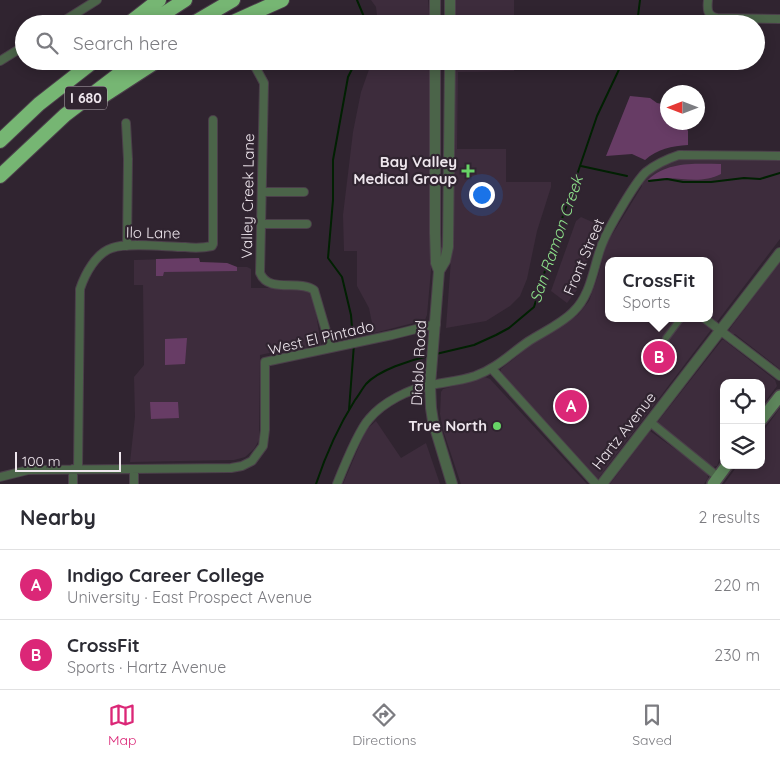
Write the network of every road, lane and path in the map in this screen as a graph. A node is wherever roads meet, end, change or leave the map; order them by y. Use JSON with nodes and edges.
{"nodes":[{"id":1,"x":97,"y":0,"type":"edge"},
{"id":2,"x":160,"y":0,"type":"edge"},
{"id":3,"x":185,"y":0,"type":"edge"},
{"id":4,"x":233,"y":0,"type":"edge"},
{"id":5,"x":282,"y":0,"type":"edge"},
{"id":6,"x":436,"y":0,"type":"edge"},
{"id":7,"x":450,"y":0,"type":"edge"},
{"id":8,"x":708,"y":0,"type":"edge"},
{"id":9,"x":73,"y":15,"type":"edge"},
{"id":10,"x":140,"y":15,"type":"edge"},
{"id":11,"x":162,"y":15,"type":"edge"},
{"id":12,"x":207,"y":15,"type":"edge"},
{"id":13,"x":249,"y":15,"type":"edge"},
{"id":14,"x":435,"y":15,"type":"edge"},
{"id":15,"x":450,"y":15,"type":"edge"},
{"id":16,"x":710,"y":15,"type":"edge"},
{"id":17,"x":765,"y":19,"type":"edge"},
{"id":18,"x":780,"y":19,"type":"edge"},
{"id":19,"x":15,"y":52,"type":"edge"},
{"id":20,"x":0,"y":61,"type":"edge"},
{"id":21,"x":82,"y":70,"type":"edge"},
{"id":22,"x":124,"y":70,"type":"edge"},
{"id":23,"x":143,"y":70,"type":"edge"},
{"id":24,"x":257,"y":70,"type":"edge"},
{"id":25,"x":435,"y":70,"type":"edge"},
{"id":26,"x":450,"y":70,"type":"edge"},
{"id":27,"x":213,"y":120,"type":"dead end"},
{"id":28,"x":126,"y":123,"type":"dead end"},
{"id":29,"x":40,"y":140,"type":"junction"},
{"id":30,"x":0,"y":141,"type":"edge"},
{"id":31,"x":780,"y":156,"type":"edge"},
{"id":32,"x":0,"y":176,"type":"edge"},
{"id":33,"x":262,"y":192,"type":"junction"},
{"id":34,"x":304,"y":192,"type":"dead end"},
{"id":35,"x":261,"y":224,"type":"junction"},
{"id":36,"x":308,"y":224,"type":"dead end"},
{"id":37,"x":127,"y":246,"type":"junction"},
{"id":38,"x":780,"y":253,"type":"edge"},
{"id":39,"x":439,"y":271,"type":"junction"},
{"id":40,"x":678,"y":322,"type":"edge"},
{"id":41,"x":709,"y":322,"type":"edge"},
{"id":42,"x":436,"y":324,"type":"junction"},
{"id":43,"x":720,"y":330,"type":"junction"},
{"id":44,"x":666,"y":338,"type":"dead end"},
{"id":45,"x":334,"y":347,"type":"junction"},
{"id":46,"x":492,"y":369,"type":"junction"},
{"id":47,"x":780,"y":376,"type":"edge"},
{"id":48,"x":430,"y":385,"type":"junction"},
{"id":49,"x":780,"y":396,"type":"edge"},
{"id":50,"x":765,"y":415,"type":"edge"},
{"id":51,"x":650,"y":422,"type":"junction"},
{"id":52,"x":75,"y":469,"type":"junction"},
{"id":53,"x":134,"y":469,"type":"junction"},
{"id":54,"x":724,"y":469,"type":"edge"},
{"id":55,"x":0,"y":476,"type":"edge"},
{"id":56,"x":715,"y":480,"type":"edge"},
{"id":57,"x":73,"y":484,"type":"edge"},
{"id":58,"x":134,"y":484,"type":"edge"},
{"id":59,"x":337,"y":484,"type":"edge"},
{"id":60,"x":452,"y":484,"type":"edge"},
{"id":61,"x":596,"y":484,"type":"edge"},
{"id":62,"x":602,"y":484,"type":"edge"}],
"edges":[{"from":1,"to":9,"type":"street"},
{"from":2,"to":10,"type":"highway"},
{"from":3,"to":11,"type":"highway"},
{"from":4,"to":12,"type":"highway"},
{"from":5,"to":13,"type":"highway"},
{"from":6,"to":14,"type":"street"},
{"from":7,"to":15,"type":"street"},
{"from":8,"to":16,"type":"street"},
{"from":17,"to":18,"type":"street"},
{"from":19,"to":20,"type":"street"},
{"from":21,"to":30,"type":"highway","number":"I 680"},
{"from":22,"to":29,"type":"highway","number":"I 680"},
{"from":23,"to":29,"type":"highway"},
{"from":24,"to":33,"type":"street","name":"Valley Creek Lane"},
{"from":25,"to":39,"type":"street","name":"Diablo Road"},
{"from":26,"to":39,"type":"street","name":"Diablo Road"},
{"from":27,"to":37,"type":"street","name":"Ilo Lane"},
{"from":28,"to":37,"type":"street"},
{"from":29,"to":32,"type":"highway","number":"I 680"},
{"from":31,"to":46,"type":"street","name":"Front Street"},
{"from":33,"to":34,"type":"street"},
{"from":33,"to":35,"type":"street","name":"Valley Creek Lane"},
{"from":35,"to":36,"type":"street"},
{"from":35,"to":45,"type":"street","name":"Valley Creek Lane"},
{"from":37,"to":52,"type":"street","name":"Ilo Lane"},
{"from":38,"to":43,"type":"street","name":"Hartz Avenue"},
{"from":39,"to":42,"type":"street","name":"Diablo Road"},
{"from":40,"to":44,"type":"street"},
{"from":41,"to":43,"type":"street"},
{"from":42,"to":45,"type":"street","name":"West El Pintado"},
{"from":42,"to":48,"type":"street","name":"Diablo Road"},
{"from":43,"to":47,"type":"street"},
{"from":43,"to":51,"type":"street","name":"Hartz Avenue"},
{"from":45,"to":53,"type":"street","name":"West El Pintado"},
{"from":46,"to":48,"type":"street","name":"Front Street"},
{"from":46,"to":61,"type":"street"},
{"from":48,"to":59,"type":"street","name":"Front Street"},
{"from":48,"to":60,"type":"street","name":"Diablo Road"},
{"from":49,"to":50,"type":"main road"},
{"from":51,"to":56,"type":"street"},
{"from":51,"to":62,"type":"street","name":"Hartz Avenue"},
{"from":52,"to":53,"type":"street","name":"West El Pintado"},
{"from":52,"to":55,"type":"street","name":"West El Pintado"},
{"from":52,"to":57,"type":"street","name":"Ilo Lane"},
{"from":53,"to":58,"type":"street"},
{"from":54,"to":56,"type":"main road"}]}
